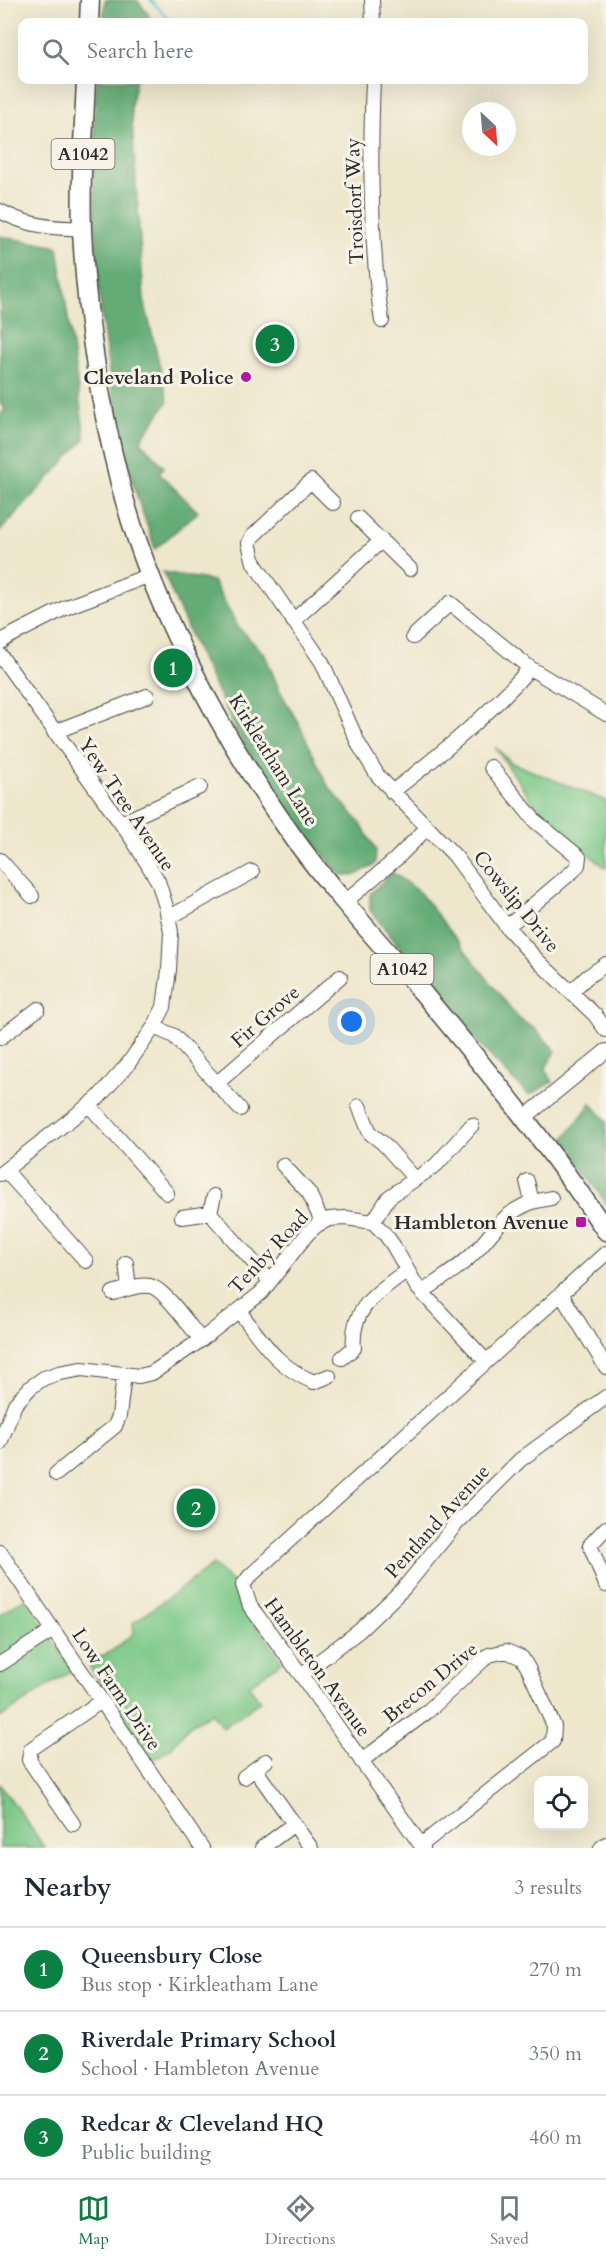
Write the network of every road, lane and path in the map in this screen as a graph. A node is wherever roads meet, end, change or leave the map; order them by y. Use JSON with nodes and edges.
{"nodes":[{"id":1,"x":90,"y":0,"type":"edge"},
{"id":2,"x":372,"y":0,"type":"edge"},
{"id":3,"x":89,"y":18,"type":"edge"},
{"id":4,"x":374,"y":18,"type":"edge"},
{"id":5,"x":86,"y":84,"type":"edge"},
{"id":6,"x":373,"y":84,"type":"edge"},
{"id":7,"x":0,"y":211,"type":"edge"},
{"id":8,"x":82,"y":228,"type":"junction"},
{"id":9,"x":382,"y":321,"type":"dead end"},
{"id":10,"x":333,"y":503,"type":"dead end"},
{"id":11,"x":358,"y":518,"type":"dead end"},
{"id":12,"x":382,"y":540,"type":"junction"},
{"id":13,"x":410,"y":569,"type":"dead end"},
{"id":14,"x":150,"y":575,"type":"junction"},
{"id":15,"x":293,"y":621,"type":"junction"},
{"id":16,"x":413,"y":637,"type":"dead end"},
{"id":17,"x":0,"y":643,"type":"edge"},
{"id":18,"x":0,"y":655,"type":"edge"},
{"id":19,"x":530,"y":668,"type":"junction"},
{"id":20,"x":141,"y":703,"type":"dead end"},
{"id":21,"x":606,"y":714,"type":"edge"},
{"id":22,"x":54,"y":732,"type":"junction"},
{"id":23,"x":490,"y":767,"type":"dead end"},
{"id":24,"x":392,"y":792,"type":"junction"},
{"id":25,"x":200,"y":803,"type":"dead end"},
{"id":26,"x":120,"y":824,"type":"junction"},
{"id":27,"x":427,"y":828,"type":"junction"},
{"id":28,"x":0,"y":860,"type":"edge"},
{"id":29,"x":250,"y":878,"type":"dead end"},
{"id":30,"x":32,"y":896,"type":"dead end"},
{"id":31,"x":345,"y":902,"type":"junction"},
{"id":32,"x":168,"y":918,"type":"junction"},
{"id":33,"x":507,"y":927,"type":"junction"},
{"id":34,"x":606,"y":964,"type":"edge"},
{"id":35,"x":339,"y":977,"type":"dead end"},
{"id":36,"x":571,"y":992,"type":"junction"},
{"id":37,"x":38,"y":1009,"type":"dead end"},
{"id":38,"x":154,"y":1028,"type":"junction"},
{"id":39,"x":606,"y":1030,"type":"edge"},
{"id":40,"x":0,"y":1038,"type":"edge"},
{"id":41,"x":606,"y":1051,"type":"edge"},
{"id":42,"x":216,"y":1084,"type":"junction"},
{"id":43,"x":89,"y":1105,"type":"junction"},
{"id":44,"x":359,"y":1106,"type":"dead end"},
{"id":45,"x":240,"y":1109,"type":"dead end"},
{"id":46,"x":525,"y":1118,"type":"junction"},
{"id":47,"x":472,"y":1125,"type":"dead end"},
{"id":48,"x":283,"y":1164,"type":"dead end"},
{"id":49,"x":3,"y":1172,"type":"edge"},
{"id":50,"x":415,"y":1179,"type":"junction"},
{"id":51,"x":527,"y":1181,"type":"dead end"},
{"id":52,"x":158,"y":1189,"type":"dead end"},
{"id":53,"x":214,"y":1196,"type":"dead end"},
{"id":54,"x":551,"y":1198,"type":"dead end"},
{"id":55,"x":532,"y":1202,"type":"junction"},
{"id":56,"x":210,"y":1213,"type":"junction"},
{"id":57,"x":182,"y":1216,"type":"dead end"},
{"id":58,"x":322,"y":1222,"type":"junction"},
{"id":59,"x":373,"y":1222,"type":"junction"},
{"id":60,"x":606,"y":1231,"type":"edge"},
{"id":61,"x":85,"y":1253,"type":"dead end"},
{"id":62,"x":606,"y":1253,"type":"edge"},
{"id":63,"x":126,"y":1263,"type":"dead end"},
{"id":64,"x":407,"y":1270,"type":"junction"},
{"id":65,"x":270,"y":1281,"type":"junction"},
{"id":66,"x":129,"y":1288,"type":"junction"},
{"id":67,"x":422,"y":1292,"type":"junction"},
{"id":68,"x":113,"y":1293,"type":"dead end"},
{"id":69,"x":561,"y":1294,"type":"junction"},
{"id":70,"x":239,"y":1311,"type":"junction"},
{"id":71,"x":201,"y":1340,"type":"junction"},
{"id":72,"x":342,"y":1358,"type":"dead end"},
{"id":73,"x":485,"y":1360,"type":"junction"},
{"id":74,"x":606,"y":1367,"type":"edge"},
{"id":75,"x":124,"y":1375,"type":"junction"},
{"id":76,"x":329,"y":1377,"type":"dead end"},
{"id":77,"x":606,"y":1397,"type":"edge"},
{"id":78,"x":0,"y":1443,"type":"edge"},
{"id":79,"x":56,"y":1474,"type":"dead end"},
{"id":80,"x":606,"y":1528,"type":"edge"},
{"id":81,"x":0,"y":1552,"type":"edge"},
{"id":82,"x":606,"y":1585,"type":"edge"},
{"id":83,"x":53,"y":1630,"type":"junction"},
{"id":84,"x":0,"y":1664,"type":"edge"},
{"id":85,"x":301,"y":1675,"type":"junction"},
{"id":86,"x":100,"y":1702,"type":"junction"},
{"id":87,"x":266,"y":1761,"type":"dead end"},
{"id":88,"x":362,"y":1761,"type":"junction"},
{"id":89,"x":73,"y":1824,"type":"dead end"},
{"id":90,"x":294,"y":1824,"type":"junction"},
{"id":91,"x":606,"y":1844,"type":"edge"},
{"id":92,"x":422,"y":1847,"type":"edge"},
{"id":93,"x":202,"y":1848,"type":"edge"},
{"id":94,"x":262,"y":1848,"type":"edge"},
{"id":95,"x":311,"y":1848,"type":"edge"},
{"id":96,"x":601,"y":1848,"type":"edge"}],
"edges":[{"from":1,"to":3,"type":"main road"},
{"from":2,"to":4,"type":"street"},
{"from":5,"to":8,"type":"main road","name":"Kirkleatham Lane","number":"A1042"},
{"from":6,"to":9,"type":"street","name":"Troisdorf Way"},
{"from":7,"to":8,"type":"street"},
{"from":8,"to":14,"type":"main road","name":"Kirkleatham Lane","number":"A1042"},
{"from":10,"to":15,"type":"street","name":"Cowslip Drive"},
{"from":11,"to":12,"type":"street"},
{"from":12,"to":13,"type":"street"},
{"from":12,"to":15,"type":"street"},
{"from":14,"to":17,"type":"street"},
{"from":14,"to":31,"type":"main road","name":"Kirkleatham Lane","number":"A1042"},
{"from":15,"to":24,"type":"street","name":"Cowslip Drive"},
{"from":16,"to":19,"type":"street"},
{"from":18,"to":22,"type":"street","name":"Yew Tree Avenue"},
{"from":19,"to":21,"type":"street"},
{"from":19,"to":24,"type":"street"},
{"from":20,"to":22,"type":"street"},
{"from":22,"to":26,"type":"street","name":"Yew Tree Avenue"},
{"from":23,"to":33,"type":"street"},
{"from":24,"to":27,"type":"street","name":"Cowslip Drive"},
{"from":25,"to":26,"type":"street"},
{"from":26,"to":32,"type":"street","name":"Yew Tree Avenue"},
{"from":27,"to":31,"type":"street"},
{"from":27,"to":33,"type":"street","name":"Cowslip Drive"},
{"from":28,"to":30,"type":"street"},
{"from":29,"to":32,"type":"street"},
{"from":31,"to":46,"type":"main road","name":"Kirkleatham Lane","number":"A1042"},
{"from":32,"to":38,"type":"street","name":"Yew Tree Avenue"},
{"from":33,"to":36,"type":"street","name":"Cowslip Drive"},
{"from":34,"to":36,"type":"street"},
{"from":35,"to":42,"type":"street","name":"Fir Grove"},
{"from":36,"to":39,"type":"street","name":"Cowslip Drive"},
{"from":37,"to":40,"type":"street"},
{"from":38,"to":42,"type":"street"},
{"from":38,"to":43,"type":"street","name":"Yew Tree Avenue"},
{"from":41,"to":46,"type":"street"},
{"from":42,"to":45,"type":"street"},
{"from":43,"to":49,"type":"street","name":"Yew Tree Avenue"},
{"from":43,"to":52,"type":"street"},
{"from":44,"to":50,"type":"street"},
{"from":46,"to":60,"type":"main road","name":"Kirkleatham Lane","number":"A1042"},
{"from":47,"to":50,"type":"street"},
{"from":48,"to":58,"type":"street"},
{"from":49,"to":61,"type":"street"},
{"from":50,"to":59,"type":"street"},
{"from":51,"to":55,"type":"street"},
{"from":53,"to":56,"type":"street"},
{"from":54,"to":55,"type":"street"},
{"from":55,"to":67,"type":"street"},
{"from":56,"to":57,"type":"street"},
{"from":56,"to":65,"type":"street"},
{"from":58,"to":59,"type":"street","name":"Tenby Road"},
{"from":58,"to":65,"type":"street","name":"Tenby Road"},
{"from":59,"to":64,"type":"street"},
{"from":62,"to":69,"type":"street","name":"Hambleton Avenue"},
{"from":63,"to":66,"type":"street"},
{"from":64,"to":67,"type":"street"},
{"from":64,"to":72,"type":"street"},
{"from":65,"to":70,"type":"street","name":"Tenby Road"},
{"from":66,"to":68,"type":"street"},
{"from":66,"to":71,"type":"street"},
{"from":67,"to":73,"type":"street"},
{"from":69,"to":73,"type":"street","name":"Hambleton Avenue"},
{"from":69,"to":74,"type":"street"},
{"from":70,"to":71,"type":"street","name":"Tenby Road"},
{"from":70,"to":76,"type":"street"},
{"from":71,"to":75,"type":"street","name":"Tenby Road"},
{"from":73,"to":85,"type":"street","name":"Hambleton Avenue"},
{"from":75,"to":78,"type":"street","name":"Tenby Road"},
{"from":75,"to":79,"type":"street"},
{"from":77,"to":85,"type":"street","name":"Pentland Avenue"},
{"from":80,"to":82,"type":"street"},
{"from":81,"to":83,"type":"street","name":"Low Farm Drive"},
{"from":83,"to":84,"type":"street"},
{"from":83,"to":86,"type":"street","name":"Low Farm Drive"},
{"from":85,"to":88,"type":"street","name":"Hambleton Avenue"},
{"from":86,"to":89,"type":"street"},
{"from":86,"to":93,"type":"street","name":"Low Farm Drive"},
{"from":87,"to":90,"type":"street"},
{"from":88,"to":92,"type":"street","name":"Hambleton Avenue"},
{"from":88,"to":92,"type":"street","name":"Brecon Drive"},
{"from":90,"to":94,"type":"street"},
{"from":90,"to":95,"type":"street"},
{"from":91,"to":96,"type":"street"}]}
